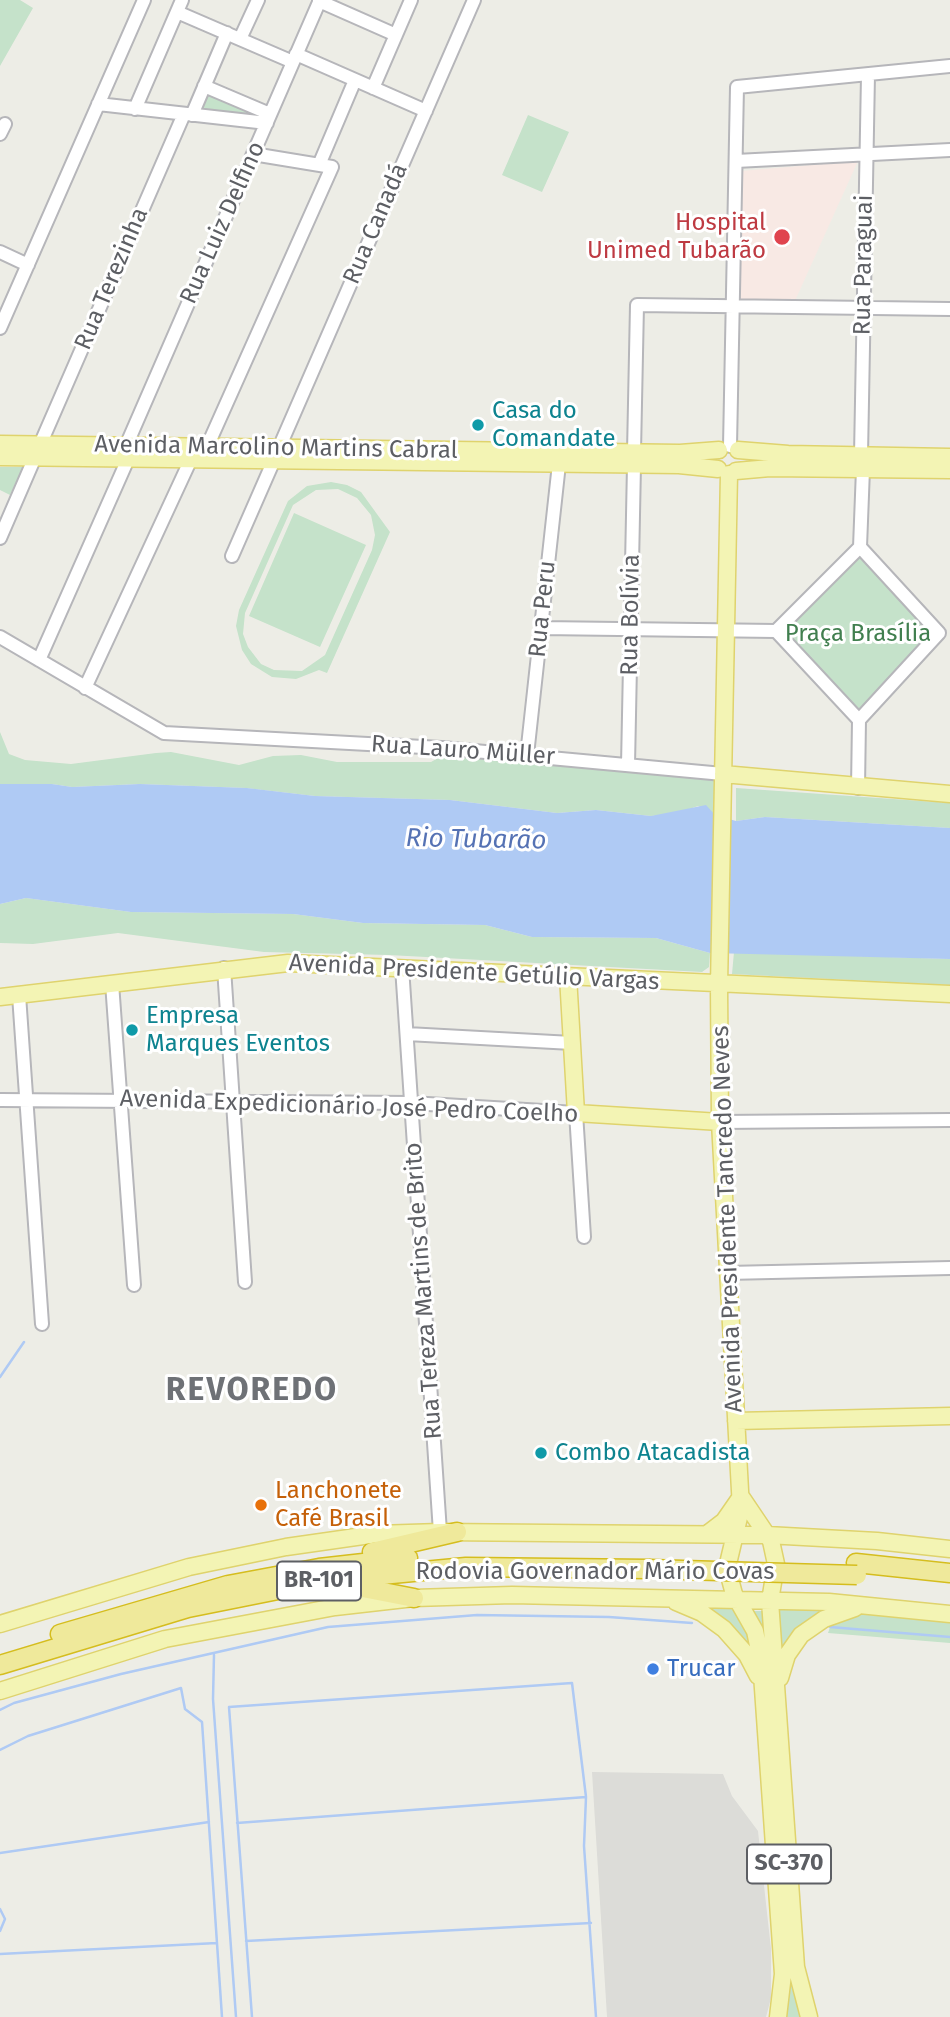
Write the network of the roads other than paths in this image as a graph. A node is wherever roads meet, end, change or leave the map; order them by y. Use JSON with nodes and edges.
{"nodes":[{"id":1,"x":144,"y":0,"type":"edge"},
{"id":2,"x":258,"y":0,"type":"edge"},
{"id":3,"x":411,"y":0,"type":"edge"},
{"id":4,"x":474,"y":0,"type":"edge"},
{"id":5,"x":320,"y":1,"type":"edge"},
{"id":6,"x":180,"y":6,"type":"edge"},
{"id":7,"x":227,"y":33,"type":"junction"},
{"id":8,"x":396,"y":35,"type":"junction"},
{"id":9,"x":240,"y":39,"type":"junction"},
{"id":10,"x":295,"y":58,"type":"junction"},
{"id":11,"x":950,"y":66,"type":"edge"},
{"id":12,"x":868,"y":75,"type":"junction"},
{"id":13,"x":355,"y":80,"type":"junction"},
{"id":14,"x":204,"y":86,"type":"junction"},
{"id":15,"x":373,"y":88,"type":"junction"},
{"id":16,"x":98,"y":104,"type":"junction"},
{"id":17,"x":135,"y":108,"type":"junction"},
{"id":18,"x":426,"y":111,"type":"junction"},
{"id":19,"x":188,"y":114,"type":"junction"},
{"id":20,"x":268,"y":118,"type":"junction"},
{"id":21,"x":950,"y":150,"type":"edge"},
{"id":22,"x":253,"y":154,"type":"junction"},
{"id":23,"x":866,"y":154,"type":"junction"},
{"id":24,"x":736,"y":161,"type":"junction"},
{"id":25,"x":325,"y":166,"type":"junction"},
{"id":26,"x":0,"y":252,"type":"edge"},
{"id":27,"x":28,"y":265,"type":"junction"},
{"id":28,"x":733,"y":306,"type":"junction"},
{"id":29,"x":863,"y":308,"type":"junction"},
{"id":30,"x":950,"y":309,"type":"edge"},
{"id":31,"x":0,"y":328,"type":"edge"},
{"id":32,"x":0,"y":444,"type":"edge"},
{"id":33,"x":206,"y":447,"type":"junction"},
{"id":34,"x":729,"y":449,"type":"junction"},
{"id":35,"x":38,"y":451,"type":"junction"},
{"id":36,"x":127,"y":452,"type":"junction"},
{"id":37,"x":276,"y":454,"type":"junction"},
{"id":38,"x":436,"y":456,"type":"junction"},
{"id":39,"x":0,"y":457,"type":"edge"},
{"id":40,"x":950,"y":457,"type":"edge"},
{"id":41,"x":634,"y":458,"type":"junction"},
{"id":42,"x":191,"y":459,"type":"junction"},
{"id":43,"x":862,"y":462,"type":"junction"},
{"id":44,"x":559,"y":464,"type":"junction"},
{"id":45,"x":950,"y":470,"type":"edge"},
{"id":46,"x":728,"y":472,"type":"junction"},
{"id":47,"x":0,"y":538,"type":"edge"},
{"id":48,"x":860,"y":547,"type":"junction"},
{"id":49,"x":232,"y":556,"type":"dead end"},
{"id":50,"x":541,"y":628,"type":"junction"},
{"id":51,"x":631,"y":629,"type":"junction"},
{"id":52,"x":726,"y":630,"type":"junction"},
{"id":53,"x":776,"y":631,"type":"junction"},
{"id":54,"x":945,"y":633,"type":"edge"},
{"id":55,"x":0,"y":637,"type":"edge"},
{"id":56,"x":38,"y":660,"type":"junction"},
{"id":57,"x":85,"y":688,"type":"junction"},
{"id":58,"x":859,"y":720,"type":"junction"},
{"id":59,"x":527,"y":755,"type":"junction"},
{"id":60,"x":628,"y":765,"type":"junction"},
{"id":61,"x":723,"y":782,"type":"junction"},
{"id":62,"x":858,"y":788,"type":"junction"},
{"id":63,"x":950,"y":794,"type":"edge"},
{"id":64,"x":402,"y":967,"type":"junction"},
{"id":65,"x":224,"y":968,"type":"junction"},
{"id":66,"x":568,"y":976,"type":"junction"},
{"id":67,"x":719,"y":979,"type":"junction"},
{"id":68,"x":112,"y":983,"type":"junction"},
{"id":69,"x":950,"y":994,"type":"edge"},
{"id":70,"x":19,"y":995,"type":"junction"},
{"id":71,"x":0,"y":997,"type":"edge"},
{"id":72,"x":407,"y":1034,"type":"junction"},
{"id":73,"x":572,"y":1043,"type":"junction"},
{"id":74,"x":0,"y":1100,"type":"edge"},
{"id":75,"x":27,"y":1100,"type":"junction"},
{"id":76,"x":121,"y":1100,"type":"junction"},
{"id":77,"x":233,"y":1101,"type":"junction"},
{"id":78,"x":411,"y":1104,"type":"junction"},
{"id":79,"x":576,"y":1113,"type":"junction"},
{"id":80,"x":950,"y":1120,"type":"edge"},
{"id":81,"x":720,"y":1122,"type":"junction"},
{"id":82,"x":584,"y":1237,"type":"dead end"},
{"id":83,"x":950,"y":1268,"type":"edge"},
{"id":84,"x":727,"y":1273,"type":"junction"},
{"id":85,"x":245,"y":1282,"type":"dead end"},
{"id":86,"x":134,"y":1284,"type":"dead end"},
{"id":87,"x":42,"y":1324,"type":"dead end"},
{"id":88,"x":950,"y":1416,"type":"edge"},
{"id":89,"x":736,"y":1421,"type":"junction"},
{"id":90,"x":741,"y":1496,"type":"junction"},
{"id":91,"x":449,"y":1532,"type":"junction"},
{"id":92,"x":707,"y":1534,"type":"junction"},
{"id":93,"x":736,"y":1535,"type":"junction"},
{"id":94,"x":767,"y":1535,"type":"junction"},
{"id":95,"x":950,"y":1549,"type":"edge"},
{"id":96,"x":857,"y":1569,"type":"junction"},
{"id":97,"x":950,"y":1573,"type":"edge"},
{"id":98,"x":274,"y":1582,"type":"junction"},
{"id":99,"x":950,"y":1585,"type":"edge"},
{"id":100,"x":414,"y":1598,"type":"junction"},
{"id":101,"x":664,"y":1598,"type":"junction"},
{"id":102,"x":738,"y":1600,"type":"junction"},
{"id":103,"x":770,"y":1601,"type":"junction"},
{"id":104,"x":867,"y":1605,"type":"junction"},
{"id":105,"x":950,"y":1614,"type":"edge"},
{"id":106,"x":0,"y":1624,"type":"edge"},
{"id":107,"x":0,"y":1653,"type":"edge"},
{"id":108,"x":0,"y":1665,"type":"edge"},
{"id":109,"x":0,"y":1692,"type":"edge"},
{"id":110,"x":764,"y":1696,"type":"junction"},
{"id":111,"x":779,"y":1709,"type":"junction"},
{"id":112,"x":778,"y":2017,"type":"edge"},
{"id":113,"x":809,"y":2017,"type":"edge"}],
"edges":[{"from":1,"to":16,"type":"street"},
{"from":2,"to":9,"type":"street"},
{"from":3,"to":8,"type":"street"},
{"from":4,"to":18,"type":"street","name":"Rua Canadá"},
{"from":5,"to":8,"type":"street"},
{"from":5,"to":10,"type":"street","name":"Rua Luiz Delfino"},
{"from":6,"to":7,"type":"street"},
{"from":6,"to":17,"type":"street"},
{"from":7,"to":9,"type":"street"},
{"from":7,"to":14,"type":"street","name":"Rua Terezinha"},
{"from":8,"to":15,"type":"street"},
{"from":9,"to":10,"type":"street"},
{"from":10,"to":13,"type":"street"},
{"from":10,"to":20,"type":"street","name":"Rua Luiz Delfino"},
{"from":11,"to":12,"type":"street"},
{"from":12,"to":23,"type":"street","name":"Rua Paraguai"},
{"from":12,"to":24,"type":"street"},
{"from":13,"to":15,"type":"street"},
{"from":13,"to":25,"type":"street"},
{"from":14,"to":19,"type":"street","name":"Rua Terezinha"},
{"from":14,"to":20,"type":"street"},
{"from":15,"to":18,"type":"street"},
{"from":16,"to":17,"type":"street"},
{"from":16,"to":27,"type":"street"},
{"from":17,"to":19,"type":"street"},
{"from":18,"to":37,"type":"street","name":"Rua Canadá"},
{"from":19,"to":20,"type":"street"},
{"from":19,"to":35,"type":"street","name":"Rua Terezinha"},
{"from":20,"to":22,"type":"street","name":"Rua Luiz Delfino"},
{"from":21,"to":23,"type":"street"},
{"from":22,"to":25,"type":"street"},
{"from":22,"to":36,"type":"street","name":"Rua Luiz Delfino"},
{"from":23,"to":24,"type":"street"},
{"from":23,"to":29,"type":"street","name":"Rua Paraguai"},
{"from":24,"to":28,"type":"street"},
{"from":25,"to":33,"type":"street"},
{"from":26,"to":27,"type":"street"},
{"from":27,"to":31,"type":"street"},
{"from":28,"to":29,"type":"street"},
{"from":28,"to":34,"type":"street"},
{"from":28,"to":41,"type":"street","name":"Rua Bolívia"},
{"from":29,"to":30,"type":"street"},
{"from":29,"to":43,"type":"street","name":"Rua Paraguai"},
{"from":32,"to":35,"type":"main road","name":"Avenida Marcolino Martins Cabral"},
{"from":33,"to":36,"type":"main road","name":"Avenida Marcolino Martins Cabral"},
{"from":33,"to":37,"type":"main road","name":"Avenida Marcolino Martins Cabral"},
{"from":34,"to":41,"type":"main road","name":"Avenida Marcolino Martins Cabral"},
{"from":34,"to":43,"type":"main road","name":"Avenida Marcolino Martins Cabral"},
{"from":34,"to":46,"type":"main road"},
{"from":34,"to":46,"type":"main road"},
{"from":35,"to":36,"type":"main road","name":"Avenida Marcolino Martins Cabral"},
{"from":35,"to":39,"type":"main road","name":"Avenida Marcolino Martins Cabral"},
{"from":35,"to":47,"type":"street","name":"Rua Terezinha"},
{"from":36,"to":42,"type":"main road","name":"Avenida Marcolino Martins Cabral"},
{"from":36,"to":56,"type":"street","name":"Rua Luiz Delfino"},
{"from":37,"to":38,"type":"main road","name":"Avenida Marcolino Martins Cabral"},
{"from":37,"to":42,"type":"main road","name":"Avenida Marcolino Martins Cabral"},
{"from":37,"to":49,"type":"street","name":"Rua Canadá"},
{"from":38,"to":41,"type":"main road","name":"Avenida Marcolino Martins Cabral"},
{"from":38,"to":44,"type":"main road","name":"Avenida Marcolino Martins Cabral"},
{"from":40,"to":43,"type":"main road","name":"Avenida Marcolino Martins Cabral"},
{"from":41,"to":44,"type":"main road","name":"Avenida Marcolino Martins Cabral"},
{"from":41,"to":46,"type":"main road","name":"Avenida Marcolino Martins Cabral"},
{"from":41,"to":51,"type":"street","name":"Rua Bolívia"},
{"from":42,"to":57,"type":"street"},
{"from":43,"to":45,"type":"main road","name":"Avenida Marcolino Martins Cabral"},
{"from":43,"to":46,"type":"main road","name":"Avenida Marcolino Martins Cabral"},
{"from":43,"to":48,"type":"street","name":"Rua Paraguai"},
{"from":44,"to":50,"type":"street","name":"Rua Peru"},
{"from":46,"to":52,"type":"main road","name":"Avenida Presidente Tancredo Neves"},
{"from":48,"to":53,"type":"street"},
{"from":48,"to":54,"type":"street"},
{"from":50,"to":51,"type":"street"},
{"from":50,"to":59,"type":"street","name":"Rua Peru"},
{"from":51,"to":52,"type":"street"},
{"from":51,"to":60,"type":"street","name":"Rua Bolívia"},
{"from":52,"to":53,"type":"street"},
{"from":52,"to":61,"type":"main road","name":"Avenida Presidente Tancredo Neves"},
{"from":53,"to":58,"type":"street"},
{"from":54,"to":58,"type":"street"},
{"from":55,"to":56,"type":"street","name":"Rua Lauro Müller"},
{"from":56,"to":57,"type":"street","name":"Rua Lauro Müller"},
{"from":57,"to":59,"type":"street","name":"Rua Lauro Müller"},
{"from":58,"to":62,"type":"street"},
{"from":59,"to":60,"type":"street","name":"Rua Lauro Müller"},
{"from":60,"to":61,"type":"street","name":"Rua Lauro Müller"},
{"from":61,"to":62,"type":"main road","name":"Rua Lauro Müller"},
{"from":61,"to":67,"type":"main road","name":"Avenida Presidente Tancredo Neves"},
{"from":62,"to":63,"type":"main road","name":"Rua Lauro Müller"},
{"from":64,"to":65,"type":"main road","name":"Avenida Presidente Getúlio Vargas"},
{"from":64,"to":66,"type":"main road","name":"Avenida Presidente Getúlio Vargas"},
{"from":64,"to":72,"type":"street","name":"Rua Tereza Martins de Brito"},
{"from":65,"to":68,"type":"main road","name":"Avenida Presidente Getúlio Vargas"},
{"from":65,"to":77,"type":"street"},
{"from":66,"to":67,"type":"main road","name":"Avenida Presidente Getúlio Vargas"},
{"from":66,"to":73,"type":"main road"},
{"from":67,"to":69,"type":"main road","name":"Avenida Presidente Getúlio Vargas"},
{"from":67,"to":81,"type":"main road","name":"Avenida Presidente Tancredo Neves"},
{"from":68,"to":70,"type":"main road","name":"Avenida Presidente Getúlio Vargas"},
{"from":68,"to":76,"type":"street"},
{"from":70,"to":71,"type":"main road","name":"Avenida Presidente Getúlio Vargas"},
{"from":70,"to":75,"type":"street"},
{"from":72,"to":73,"type":"street"},
{"from":72,"to":78,"type":"street","name":"Rua Tereza Martins de Brito"},
{"from":73,"to":79,"type":"main road"},
{"from":74,"to":75,"type":"street","name":"Avenida Expedicionário José Pedro Coelho"},
{"from":75,"to":76,"type":"street","name":"Avenida Expedicionário José Pedro Coelho"},
{"from":75,"to":87,"type":"street"},
{"from":76,"to":77,"type":"street","name":"Avenida Expedicionário José Pedro Coelho"},
{"from":76,"to":86,"type":"street"},
{"from":77,"to":78,"type":"street","name":"Avenida Expedicionário José Pedro Coelho"},
{"from":77,"to":85,"type":"street"},
{"from":78,"to":79,"type":"street","name":"Avenida Expedicionário José Pedro Coelho"},
{"from":78,"to":91,"type":"street","name":"Rua Tereza Martins de Brito"},
{"from":79,"to":81,"type":"main road","name":"Avenida Expedicionário José Pedro Coelho"},
{"from":79,"to":82,"type":"street"},
{"from":80,"to":81,"type":"street","name":"Avenida Expedicionário José Pedro Coelho"},
{"from":81,"to":84,"type":"main road","name":"Avenida Presidente Tancredo Neves"},
{"from":83,"to":84,"type":"street"},
{"from":84,"to":89,"type":"main road","name":"Avenida Presidente Tancredo Neves"},
{"from":88,"to":89,"type":"main road"},
{"from":89,"to":90,"type":"main road","name":"Avenida Presidente Tancredo Neves"},
{"from":90,"to":92,"type":"main road"},
{"from":90,"to":93,"type":"main road","name":"Avenida Presidente Tancredo Neves"},
{"from":90,"to":94,"type":"main road","name":"Avenida Presidente Tancredo Neves"},
{"from":91,"to":92,"type":"main road"},
{"from":91,"to":98,"type":"highway"},
{"from":91,"to":106,"type":"main road"},
{"from":92,"to":93,"type":"main road"},
{"from":93,"to":94,"type":"main road"},
{"from":93,"to":102,"type":"main road","name":"Avenida Presidente Tancredo Neves"},
{"from":94,"to":95,"type":"main road"},
{"from":94,"to":103,"type":"main road","name":"Avenida Presidente Tancredo Neves"},
{"from":96,"to":97,"type":"highway","name":"Rodovia Governador Mário Covas","number":"BR-101"},
{"from":96,"to":98,"type":"highway","name":"Rodovia Governador Mário Covas","number":"BR-101"},
{"from":96,"to":99,"type":"highway","name":"Rodovia Governador Mário Covas","number":"BR-101"},
{"from":98,"to":100,"type":"highway"},
{"from":98,"to":107,"type":"highway","name":"Rodovia Governador Mário Covas","number":"BR-101"},
{"from":98,"to":108,"type":"highway","name":"Rodovia Governador Mário Covas","number":"BR-101"},
{"from":100,"to":101,"type":"main road"},
{"from":100,"to":109,"type":"main road"},
{"from":101,"to":102,"type":"main road"},
{"from":101,"to":110,"type":"main road"},
{"from":102,"to":103,"type":"main road"},
{"from":102,"to":110,"type":"main road","number":"SC-370"},
{"from":103,"to":104,"type":"main road"},
{"from":103,"to":111,"type":"main road","number":"SC-370"},
{"from":104,"to":105,"type":"main road"},
{"from":104,"to":111,"type":"main road"},
{"from":110,"to":112,"type":"main road","number":"SC-370"},
{"from":111,"to":113,"type":"main road","number":"SC-370"}]}
